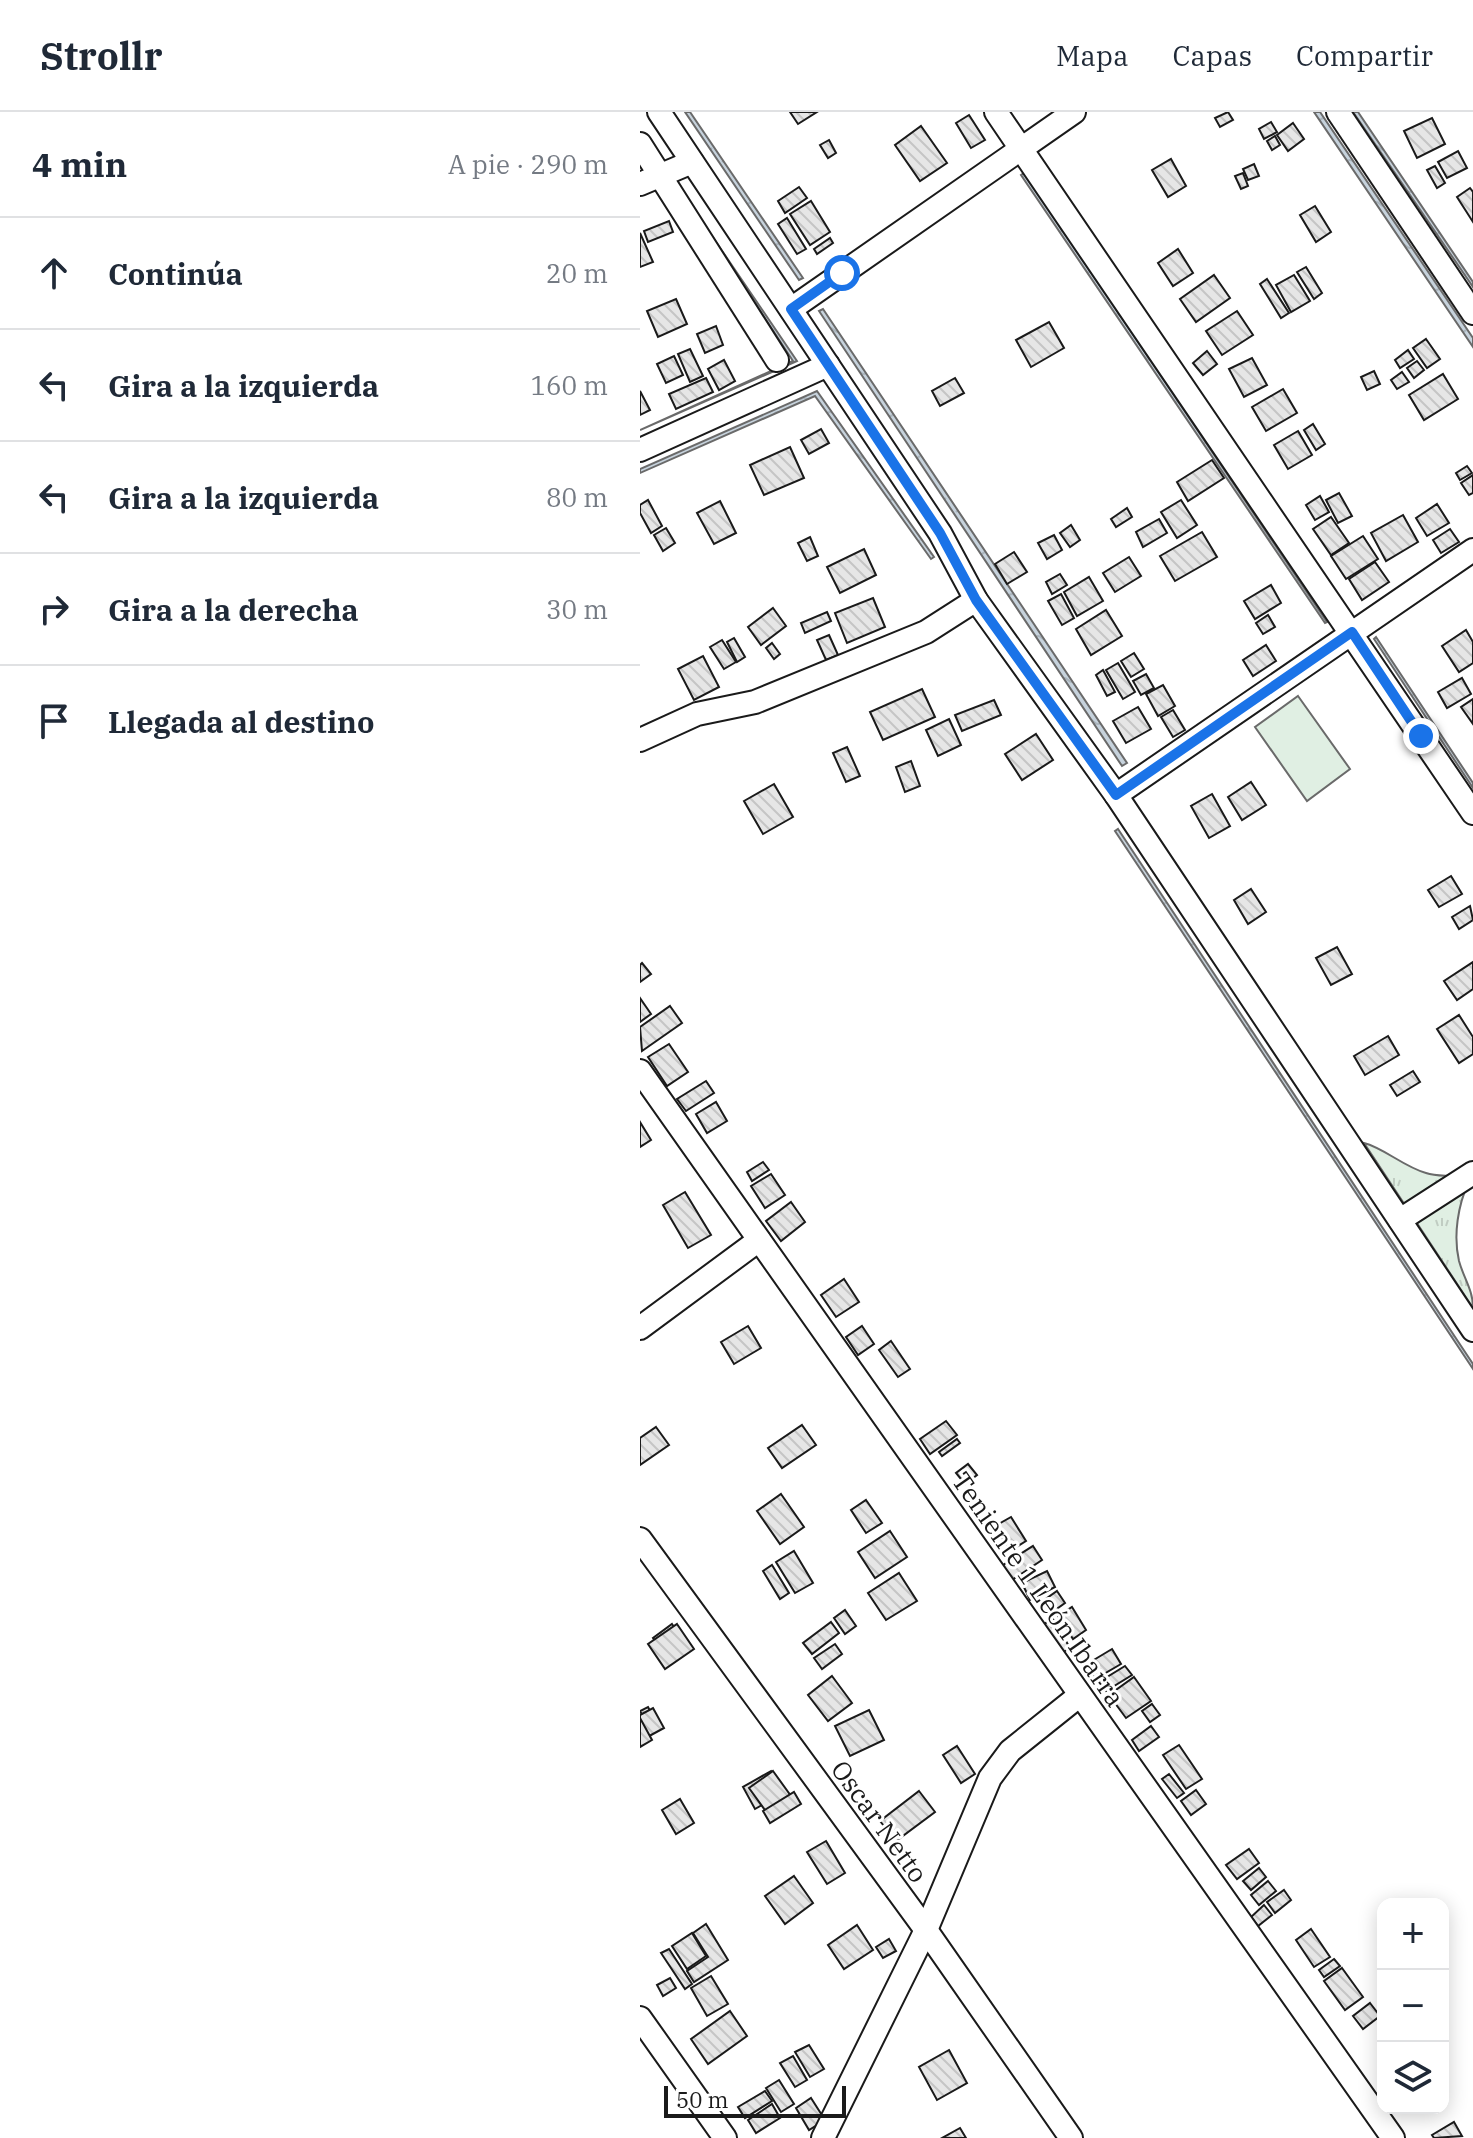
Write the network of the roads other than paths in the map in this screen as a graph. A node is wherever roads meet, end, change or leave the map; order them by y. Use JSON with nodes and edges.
{"nodes":[{"id":1,"x":659,"y":112,"type":"edge"},
{"id":2,"x":996,"y":112,"type":"edge"},
{"id":3,"x":1074,"y":112,"type":"edge"},
{"id":4,"x":1338,"y":112,"type":"edge"},
{"id":5,"x":640,"y":144,"type":"edge"},
{"id":6,"x":1020,"y":149,"type":"junction"},
{"id":7,"x":692,"y":162,"type":"junction"},
{"id":8,"x":661,"y":175,"type":"junction"},
{"id":9,"x":640,"y":184,"type":"edge"},
{"id":10,"x":791,"y":309,"type":"junction"},
{"id":11,"x":1473,"y":313,"type":"edge"},
{"id":12,"x":828,"y":365,"type":"junction"},
{"id":13,"x":784,"y":370,"type":"junction"},
{"id":14,"x":640,"y":450,"type":"edge"},
{"id":15,"x":1473,"y":550,"type":"edge"},
{"id":16,"x":976,"y":600,"type":"junction"},
{"id":17,"x":1352,"y":632,"type":"junction"},
{"id":18,"x":640,"y":740,"type":"edge"},
{"id":19,"x":1116,"y":795,"type":"junction"},
{"id":20,"x":1473,"y":813,"type":"edge"},
{"id":21,"x":640,"y":1071,"type":"edge"},
{"id":22,"x":1473,"y":1173,"type":"edge"},
{"id":23,"x":1400,"y":1220,"type":"junction"},
{"id":24,"x":759,"y":1240,"type":"junction"},
{"id":25,"x":640,"y":1328,"type":"edge"},
{"id":26,"x":1473,"y":1330,"type":"edge"},
{"id":27,"x":640,"y":1539,"type":"edge"},
{"id":28,"x":1080,"y":1695,"type":"junction"},
{"id":29,"x":926,"y":1930,"type":"junction"},
{"id":30,"x":640,"y":2018,"type":"edge"},
{"id":31,"x":725,"y":2138,"type":"edge"},
{"id":32,"x":823,"y":2138,"type":"edge"},
{"id":33,"x":1071,"y":2138,"type":"edge"},
{"id":34,"x":1393,"y":2138,"type":"edge"}],
"edges":[{"from":1,"to":7,"type":"street"},
{"from":2,"to":6,"type":"street"},
{"from":3,"to":6,"type":"street"},
{"from":4,"to":11,"type":"street"},
{"from":5,"to":8,"type":"street"},
{"from":6,"to":10,"type":"street"},
{"from":6,"to":17,"type":"street"},
{"from":7,"to":8,"type":"street"},
{"from":7,"to":10,"type":"street"},
{"from":8,"to":9,"type":"street"},
{"from":8,"to":13,"type":"street"},
{"from":10,"to":12,"type":"street"},
{"from":12,"to":13,"type":"street"},
{"from":12,"to":16,"type":"street"},
{"from":13,"to":14,"type":"street"},
{"from":15,"to":17,"type":"street"},
{"from":16,"to":18,"type":"street"},
{"from":16,"to":19,"type":"street"},
{"from":17,"to":19,"type":"street"},
{"from":17,"to":20,"type":"street"},
{"from":19,"to":23,"type":"street"},
{"from":21,"to":24,"type":"street","name":"Teniente 1 León Ibarra"},
{"from":22,"to":23,"type":"street"},
{"from":23,"to":26,"type":"street"},
{"from":24,"to":25,"type":"street"},
{"from":24,"to":28,"type":"street","name":"Teniente 1 León Ibarra"},
{"from":27,"to":29,"type":"street","name":"Oscar Netto"},
{"from":28,"to":29,"type":"street"},
{"from":28,"to":34,"type":"street","name":"Teniente 1 León Ibarra"},
{"from":29,"to":32,"type":"street"},
{"from":29,"to":33,"type":"street","name":"Oscar Netto"},
{"from":30,"to":31,"type":"street"}]}
